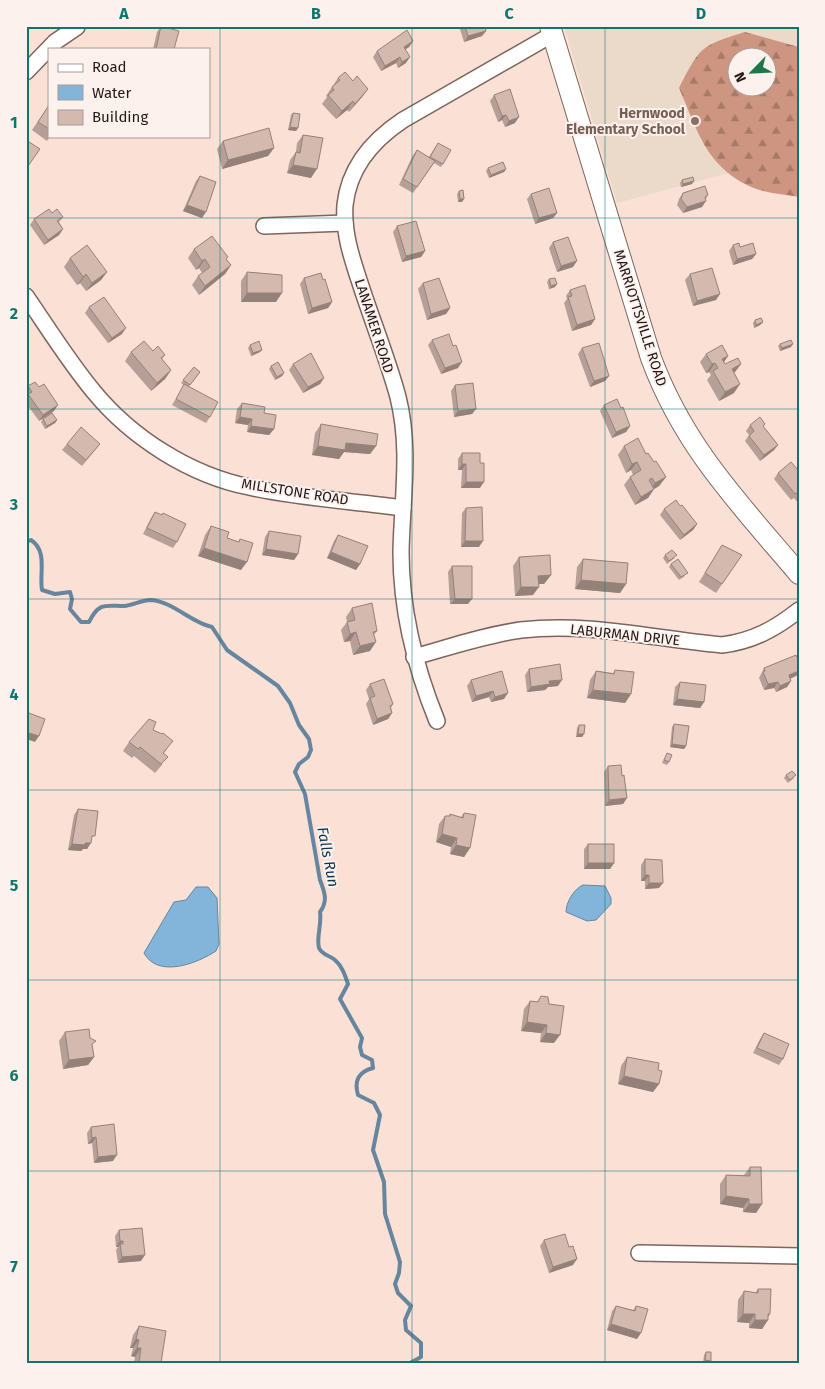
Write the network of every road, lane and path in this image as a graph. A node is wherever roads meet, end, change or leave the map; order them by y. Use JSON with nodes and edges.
{"nodes":[{"id":1,"x":77,"y":27,"type":"edge"},
{"id":2,"x":552,"y":30,"type":"edge"},
{"id":3,"x":49,"y":48,"type":"edge"},
{"id":4,"x":48,"y":49,"type":"edge"},
{"id":5,"x":26,"y":72,"type":"edge"},
{"id":6,"x":345,"y":223,"type":"junction"},
{"id":7,"x":264,"y":226,"type":"dead end"},
{"id":8,"x":26,"y":296,"type":"edge"},
{"id":9,"x":403,"y":508,"type":"junction"},
{"id":10,"x":799,"y":574,"type":"edge"},
{"id":11,"x":799,"y":610,"type":"edge"},
{"id":12,"x":414,"y":657,"type":"junction"},
{"id":13,"x":438,"y":721,"type":"dead end"},
{"id":14,"x":640,"y":1253,"type":"dead end"},
{"id":15,"x":799,"y":1256,"type":"edge"}],
"edges":[{"from":1,"to":3,"type":"street"},
{"from":2,"to":6,"type":"street","name":"LANAMER ROAD"},
{"from":2,"to":10,"type":"main road","name":"MARRIOTTSVILLE ROAD"},
{"from":4,"to":5,"type":"street"},
{"from":6,"to":7,"type":"street"},
{"from":6,"to":9,"type":"street","name":"LANAMER ROAD"},
{"from":8,"to":9,"type":"street","name":"MILLSTONE ROAD"},
{"from":9,"to":12,"type":"street","name":"LANAMER ROAD"},
{"from":11,"to":12,"type":"street","name":"LABURMAN DRIVE"},
{"from":12,"to":13,"type":"street","name":"LANAMER ROAD"},
{"from":14,"to":15,"type":"street"}]}
